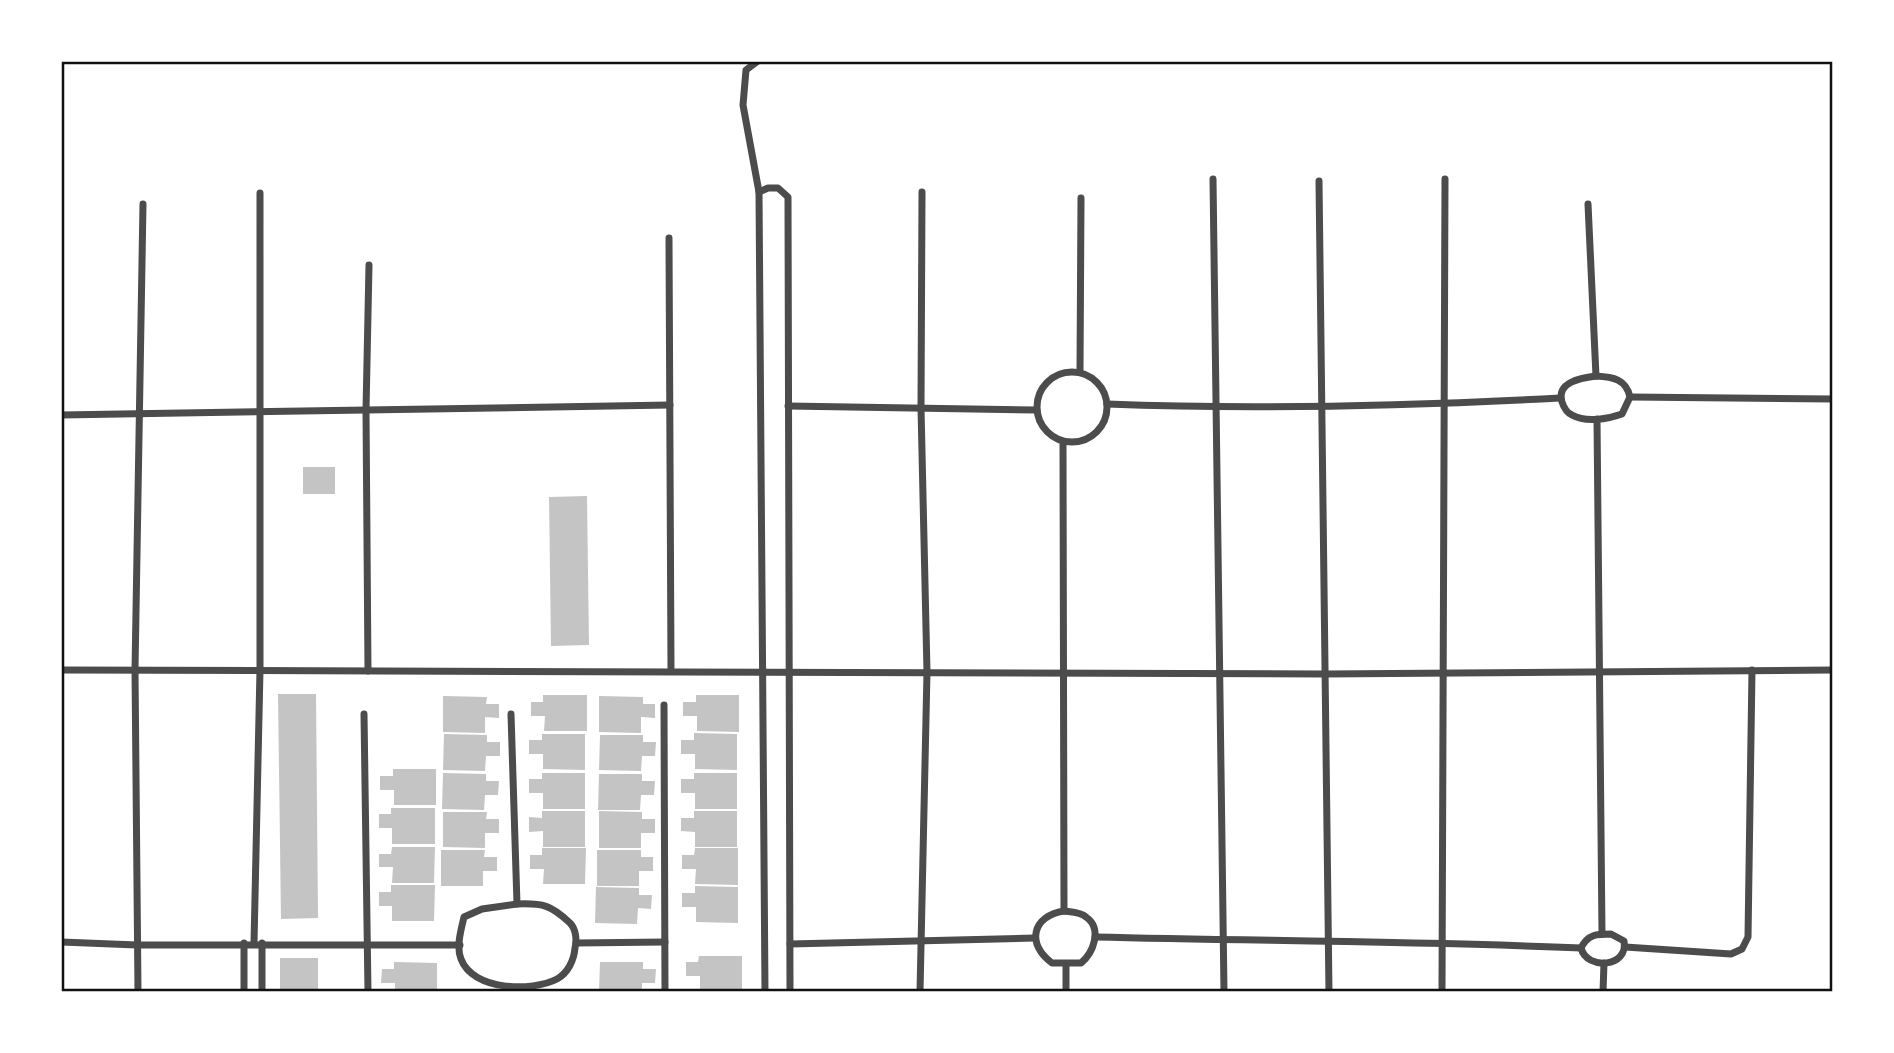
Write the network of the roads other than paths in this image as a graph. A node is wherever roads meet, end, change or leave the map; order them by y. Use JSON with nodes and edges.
{"nodes":[{"id":1,"x":758,"y":61,"type":"edge"},
{"id":2,"x":1213,"y":179,"type":"dead end"},
{"id":3,"x":1445,"y":179,"type":"dead end"},
{"id":4,"x":1319,"y":181,"type":"dead end"},
{"id":5,"x":759,"y":192,"type":"junction"},
{"id":6,"x":922,"y":192,"type":"dead end"},
{"id":7,"x":260,"y":193,"type":"dead end"},
{"id":8,"x":1081,"y":198,"type":"dead end"},
{"id":9,"x":144,"y":204,"type":"dead end"},
{"id":10,"x":1588,"y":204,"type":"dead end"},
{"id":11,"x":669,"y":238,"type":"dead end"},
{"id":12,"x":369,"y":265,"type":"dead end"},
{"id":13,"x":1080,"y":372,"type":"junction"},
{"id":14,"x":1596,"y":376,"type":"junction"},
{"id":15,"x":1630,"y":397,"type":"junction"},
{"id":16,"x":1560,"y":398,"type":"junction"},
{"id":17,"x":1833,"y":399,"type":"edge"},
{"id":18,"x":1107,"y":404,"type":"junction"},
{"id":19,"x":1444,"y":404,"type":"junction"},
{"id":20,"x":670,"y":405,"type":"junction"},
{"id":21,"x":788,"y":406,"type":"junction"},
{"id":22,"x":1322,"y":407,"type":"junction"},
{"id":23,"x":920,"y":408,"type":"junction"},
{"id":24,"x":1216,"y":408,"type":"junction"},
{"id":25,"x":366,"y":410,"type":"junction"},
{"id":26,"x":1036,"y":410,"type":"junction"},
{"id":27,"x":261,"y":411,"type":"junction"},
{"id":28,"x":140,"y":413,"type":"junction"},
{"id":29,"x":61,"y":415,"type":"edge"},
{"id":30,"x":1597,"y":419,"type":"junction"},
{"id":31,"x":1063,"y":442,"type":"junction"},
{"id":32,"x":61,"y":670,"type":"edge"},
{"id":33,"x":135,"y":670,"type":"junction"},
{"id":34,"x":260,"y":670,"type":"junction"},
{"id":35,"x":1752,"y":670,"type":"junction"},
{"id":36,"x":1833,"y":670,"type":"edge"},
{"id":37,"x":368,"y":671,"type":"junction"},
{"id":38,"x":671,"y":671,"type":"junction"},
{"id":39,"x":763,"y":672,"type":"junction"},
{"id":40,"x":789,"y":672,"type":"junction"},
{"id":41,"x":1600,"y":672,"type":"junction"},
{"id":42,"x":927,"y":673,"type":"junction"},
{"id":43,"x":1064,"y":673,"type":"junction"},
{"id":44,"x":1221,"y":673,"type":"junction"},
{"id":45,"x":1444,"y":673,"type":"junction"},
{"id":46,"x":1325,"y":674,"type":"junction"},
{"id":47,"x":664,"y":705,"type":"dead end"},
{"id":48,"x":364,"y":714,"type":"dead end"},
{"id":49,"x":511,"y":714,"type":"dead end"},
{"id":50,"x":517,"y":904,"type":"junction"},
{"id":51,"x":1064,"y":911,"type":"junction"},
{"id":52,"x":1602,"y":934,"type":"junction"},
{"id":53,"x":1095,"y":937,"type":"junction"},
{"id":54,"x":1035,"y":938,"type":"junction"},
{"id":55,"x":1224,"y":940,"type":"junction"},
{"id":56,"x":921,"y":941,"type":"junction"},
{"id":57,"x":61,"y":942,"type":"edge"},
{"id":58,"x":664,"y":942,"type":"junction"},
{"id":59,"x":1328,"y":942,"type":"junction"},
{"id":60,"x":1442,"y":942,"type":"junction"},
{"id":61,"x":244,"y":943,"type":"junction"},
{"id":62,"x":258,"y":943,"type":"junction"},
{"id":63,"x":576,"y":943,"type":"junction"},
{"id":64,"x":137,"y":944,"type":"junction"},
{"id":65,"x":368,"y":944,"type":"junction"},
{"id":66,"x":790,"y":944,"type":"junction"},
{"id":67,"x":460,"y":945,"type":"junction"},
{"id":68,"x":1625,"y":947,"type":"junction"},
{"id":69,"x":1581,"y":948,"type":"junction"},
{"id":70,"x":1604,"y":963,"type":"junction"},
{"id":71,"x":1066,"y":964,"type":"junction"},
{"id":72,"x":512,"y":990,"type":"edge"},
{"id":73,"x":138,"y":992,"type":"edge"},
{"id":74,"x":244,"y":992,"type":"edge"},
{"id":75,"x":261,"y":992,"type":"edge"},
{"id":76,"x":368,"y":992,"type":"edge"},
{"id":77,"x":665,"y":992,"type":"edge"},
{"id":78,"x":765,"y":992,"type":"edge"},
{"id":79,"x":790,"y":992,"type":"edge"},
{"id":80,"x":920,"y":992,"type":"edge"},
{"id":81,"x":1066,"y":992,"type":"edge"},
{"id":82,"x":1224,"y":992,"type":"edge"},
{"id":83,"x":1329,"y":992,"type":"edge"},
{"id":84,"x":1442,"y":992,"type":"edge"},
{"id":85,"x":1603,"y":992,"type":"edge"}],
"edges":[{"from":1,"to":5,"type":"street"},
{"from":2,"to":24,"type":"street"},
{"from":3,"to":19,"type":"street"},
{"from":4,"to":22,"type":"street"},
{"from":5,"to":21,"type":"street"},
{"from":5,"to":39,"type":"street"},
{"from":6,"to":23,"type":"street"},
{"from":7,"to":27,"type":"street"},
{"from":8,"to":13,"type":"street"},
{"from":9,"to":28,"type":"street"},
{"from":10,"to":14,"type":"street"},
{"from":11,"to":20,"type":"street"},
{"from":12,"to":25,"type":"street"},
{"from":13,"to":18,"type":"street"},
{"from":13,"to":26,"type":"street"},
{"from":14,"to":15,"type":"street"},
{"from":14,"to":16,"type":"street"},
{"from":15,"to":17,"type":"street"},
{"from":15,"to":30,"type":"street"},
{"from":16,"to":19,"type":"street"},
{"from":16,"to":30,"type":"street"},
{"from":18,"to":24,"type":"street"},
{"from":18,"to":31,"type":"street"},
{"from":19,"to":22,"type":"street"},
{"from":19,"to":45,"type":"street"},
{"from":20,"to":25,"type":"street"},
{"from":20,"to":38,"type":"street"},
{"from":21,"to":23,"type":"street"},
{"from":21,"to":40,"type":"street"},
{"from":22,"to":24,"type":"street"},
{"from":22,"to":46,"type":"street"},
{"from":23,"to":26,"type":"street"},
{"from":23,"to":42,"type":"street"},
{"from":24,"to":44,"type":"street"},
{"from":25,"to":27,"type":"street"},
{"from":25,"to":37,"type":"street"},
{"from":26,"to":31,"type":"street"},
{"from":27,"to":28,"type":"street"},
{"from":27,"to":34,"type":"street"},
{"from":28,"to":29,"type":"street"},
{"from":28,"to":33,"type":"street"},
{"from":30,"to":41,"type":"street"},
{"from":31,"to":43,"type":"street"},
{"from":32,"to":33,"type":"street"},
{"from":33,"to":34,"type":"street"},
{"from":33,"to":64,"type":"street"},
{"from":34,"to":37,"type":"street"},
{"from":34,"to":62,"type":"street"},
{"from":35,"to":36,"type":"street"},
{"from":35,"to":41,"type":"street"},
{"from":35,"to":68,"type":"street"},
{"from":37,"to":38,"type":"street"},
{"from":38,"to":39,"type":"street"},
{"from":39,"to":40,"type":"street"},
{"from":39,"to":78,"type":"street"},
{"from":40,"to":42,"type":"street"},
{"from":40,"to":66,"type":"street"},
{"from":41,"to":45,"type":"street"},
{"from":41,"to":52,"type":"street"},
{"from":42,"to":43,"type":"street"},
{"from":42,"to":56,"type":"street"},
{"from":43,"to":44,"type":"street"},
{"from":43,"to":51,"type":"street"},
{"from":44,"to":46,"type":"street"},
{"from":44,"to":55,"type":"street"},
{"from":45,"to":46,"type":"street"},
{"from":45,"to":60,"type":"street"},
{"from":46,"to":59,"type":"street"},
{"from":47,"to":58,"type":"street"},
{"from":48,"to":65,"type":"street"},
{"from":49,"to":50,"type":"street"},
{"from":50,"to":63,"type":"street"},
{"from":50,"to":67,"type":"street"},
{"from":51,"to":53,"type":"street"},
{"from":51,"to":54,"type":"street"},
{"from":52,"to":68,"type":"street"},
{"from":52,"to":69,"type":"street"},
{"from":53,"to":55,"type":"street"},
{"from":53,"to":71,"type":"street"},
{"from":54,"to":56,"type":"street"},
{"from":54,"to":71,"type":"street"},
{"from":55,"to":59,"type":"street"},
{"from":55,"to":82,"type":"street"},
{"from":56,"to":66,"type":"street"},
{"from":56,"to":80,"type":"street"},
{"from":57,"to":64,"type":"street"},
{"from":58,"to":63,"type":"street"},
{"from":58,"to":77,"type":"street"},
{"from":59,"to":60,"type":"street"},
{"from":59,"to":83,"type":"street"},
{"from":60,"to":69,"type":"street"},
{"from":60,"to":84,"type":"street"},
{"from":61,"to":62,"type":"street"},
{"from":61,"to":64,"type":"street"},
{"from":61,"to":74,"type":"street"},
{"from":62,"to":65,"type":"street"},
{"from":62,"to":75,"type":"street"},
{"from":63,"to":72,"type":"street"},
{"from":64,"to":73,"type":"street"},
{"from":65,"to":67,"type":"street"},
{"from":65,"to":76,"type":"street"},
{"from":66,"to":79,"type":"street"},
{"from":67,"to":72,"type":"street"},
{"from":68,"to":70,"type":"street"},
{"from":69,"to":70,"type":"street"},
{"from":70,"to":85,"type":"street"},
{"from":71,"to":81,"type":"street"}]}
